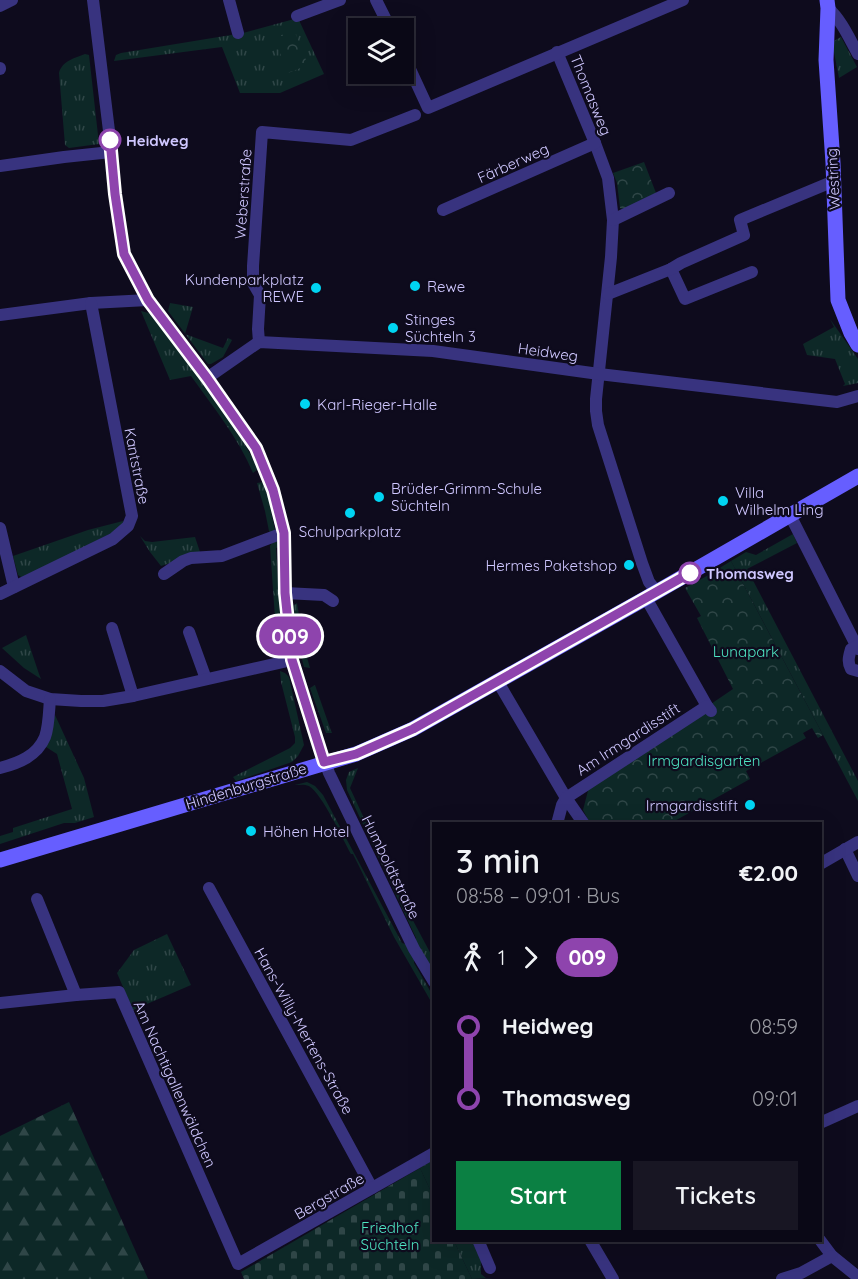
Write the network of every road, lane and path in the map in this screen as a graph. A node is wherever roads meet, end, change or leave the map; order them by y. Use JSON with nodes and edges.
{"nodes":[{"id":1,"x":12,"y":0,"type":"edge"},
{"id":2,"x":93,"y":0,"type":"edge"},
{"id":3,"x":228,"y":0,"type":"edge"},
{"id":4,"x":340,"y":0,"type":"edge"},
{"id":5,"x":376,"y":0,"type":"edge"},
{"id":6,"x":683,"y":0,"type":"edge"},
{"id":7,"x":828,"y":4,"type":"edge"},
{"id":8,"x":0,"y":6,"type":"edge"},
{"id":9,"x":297,"y":16,"type":"dead end"},
{"id":10,"x":385,"y":18,"type":"edge"},
{"id":11,"x":238,"y":33,"type":"dead end"},
{"id":12,"x":557,"y":52,"type":"junction"},
{"id":13,"x":858,"y":54,"type":"edge"},
{"id":14,"x":414,"y":78,"type":"edge"},
{"id":15,"x":415,"y":114,"type":"dead end"},
{"id":16,"x":595,"y":143,"type":"junction"},
{"id":17,"x":111,"y":152,"type":"junction"},
{"id":18,"x":0,"y":166,"type":"edge"},
{"id":19,"x":834,"y":182,"type":"junction"},
{"id":20,"x":669,"y":193,"type":"dead end"},
{"id":21,"x":443,"y":210,"type":"dead end"},
{"id":22,"x":613,"y":220,"type":"junction"},
{"id":23,"x":671,"y":269,"type":"junction"},
{"id":24,"x":752,"y":272,"type":"dead end"},
{"id":25,"x":608,"y":294,"type":"junction"},
{"id":26,"x":148,"y":300,"type":"junction"},
{"id":27,"x":92,"y":303,"type":"junction"},
{"id":28,"x":0,"y":315,"type":"edge"},
{"id":29,"x":259,"y":342,"type":"junction"},
{"id":30,"x":858,"y":345,"type":"edge"},
{"id":31,"x":599,"y":374,"type":"junction"},
{"id":32,"x":207,"y":378,"type":"junction"},
{"id":33,"x":858,"y":396,"type":"edge"},
{"id":34,"x":858,"y":476,"type":"edge"},
{"id":35,"x":790,"y":515,"type":"junction"},
{"id":36,"x":0,"y":528,"type":"edge"},
{"id":37,"x":284,"y":533,"type":"junction"},
{"id":38,"x":164,"y":574,"type":"dead end"},
{"id":39,"x":14,"y":587,"type":"junction"},
{"id":40,"x":285,"y":593,"type":"junction"},
{"id":41,"x":0,"y":594,"type":"edge"},
{"id":42,"x":651,"y":595,"type":"junction"},
{"id":43,"x":333,"y":602,"type":"dead end"},
{"id":44,"x":112,"y":628,"type":"dead end"},
{"id":45,"x":189,"y":632,"type":"dead end"},
{"id":46,"x":857,"y":647,"type":"edge"},
{"id":47,"x":292,"y":660,"type":"junction"},
{"id":48,"x":0,"y":670,"type":"edge"},
{"id":49,"x":858,"y":671,"type":"edge"},
{"id":50,"x":206,"y":679,"type":"junction"},
{"id":51,"x":498,"y":682,"type":"junction"},
{"id":52,"x":133,"y":696,"type":"junction"},
{"id":53,"x":50,"y":699,"type":"junction"},
{"id":54,"x":324,"y":762,"type":"junction"},
{"id":55,"x":0,"y":768,"type":"edge"},
{"id":56,"x":566,"y":798,"type":"junction"},
{"id":57,"x":558,"y":822,"type":"edge"},
{"id":58,"x":580,"y":822,"type":"edge"},
{"id":59,"x":858,"y":842,"type":"edge"},
{"id":60,"x":845,"y":849,"type":"junction"},
{"id":61,"x":0,"y":860,"type":"edge"},
{"id":62,"x":822,"y":863,"type":"edge"},
{"id":63,"x":858,"y":876,"type":"edge"},
{"id":64,"x":209,"y":888,"type":"dead end"},
{"id":65,"x":37,"y":899,"type":"dead end"},
{"id":66,"x":432,"y":979,"type":"edge"},
{"id":67,"x":76,"y":995,"type":"junction"},
{"id":68,"x":0,"y":1003,"type":"edge"},
{"id":69,"x":858,"y":1106,"type":"edge"},
{"id":70,"x":822,"y":1123,"type":"edge"},
{"id":71,"x":432,"y":1154,"type":"edge"},
{"id":72,"x":372,"y":1188,"type":"junction"},
{"id":73,"x":479,"y":1242,"type":"edge"},
{"id":74,"x":591,"y":1242,"type":"edge"},
{"id":75,"x":822,"y":1242,"type":"edge"},
{"id":76,"x":832,"y":1256,"type":"junction"},
{"id":77,"x":238,"y":1264,"type":"joint"},
{"id":78,"x":490,"y":1268,"type":"dead end"},
{"id":79,"x":858,"y":1277,"type":"edge"},
{"id":80,"x":613,"y":1279,"type":"edge"},
{"id":81,"x":782,"y":1279,"type":"edge"}],
"edges":[{"from":1,"to":8,"type":"street"},
{"from":2,"to":17,"type":"street","name":"Humboldtstraße"},
{"from":3,"to":11,"type":"street"},
{"from":4,"to":9,"type":"street"},
{"from":5,"to":10,"type":"street"},
{"from":6,"to":12,"type":"street"},
{"from":7,"to":13,"type":"street"},
{"from":7,"to":19,"type":"main road","name":"Westring"},
{"from":12,"to":14,"type":"street"},
{"from":12,"to":16,"type":"street","name":"Thomasweg"},
{"from":15,"to":29,"type":"street","name":"Weberstraße"},
{"from":16,"to":21,"type":"street","name":"Färberweg"},
{"from":16,"to":22,"type":"street","name":"Thomasweg"},
{"from":17,"to":18,"type":"street"},
{"from":17,"to":26,"type":"street","name":"Humboldtstraße"},
{"from":19,"to":23,"type":"street"},
{"from":19,"to":30,"type":"main road","name":"Westring"},
{"from":20,"to":22,"type":"street"},
{"from":22,"to":25,"type":"street","name":"Thomasweg"},
{"from":23,"to":24,"type":"street"},
{"from":23,"to":25,"type":"street"},
{"from":25,"to":31,"type":"street","name":"Thomasweg"},
{"from":26,"to":27,"type":"street"},
{"from":26,"to":32,"type":"street","name":"Humboldtstraße"},
{"from":27,"to":28,"type":"street"},
{"from":27,"to":39,"type":"street","name":"Kantstraße"},
{"from":29,"to":31,"type":"street","name":"Heidweg"},
{"from":29,"to":32,"type":"street"},
{"from":31,"to":33,"type":"street","name":"Heidweg"},
{"from":31,"to":42,"type":"street","name":"Thomasweg"},
{"from":32,"to":37,"type":"street","name":"Humboldtstraße"},
{"from":34,"to":35,"type":"main road","name":"Hindenburgstraße"},
{"from":35,"to":42,"type":"main road","name":"Hindenburgstraße"},
{"from":35,"to":46,"type":"street"},
{"from":36,"to":39,"type":"street"},
{"from":37,"to":38,"type":"street"},
{"from":37,"to":40,"type":"street","name":"Humboldtstraße"},
{"from":39,"to":41,"type":"street","name":"Kantstraße"},
{"from":40,"to":43,"type":"street"},
{"from":40,"to":47,"type":"street","name":"Humboldtstraße"},
{"from":42,"to":51,"type":"main road","name":"Hindenburgstraße"},
{"from":42,"to":56,"type":"street","name":"Am Irmgardisstift"},
{"from":44,"to":52,"type":"street"},
{"from":45,"to":50,"type":"street"},
{"from":46,"to":49,"type":"street"},
{"from":47,"to":50,"type":"street"},
{"from":47,"to":54,"type":"street","name":"Humboldtstraße"},
{"from":48,"to":53,"type":"street"},
{"from":50,"to":52,"type":"street"},
{"from":51,"to":54,"type":"main road","name":"Hindenburgstraße"},
{"from":51,"to":56,"type":"street"},
{"from":52,"to":53,"type":"street"},
{"from":53,"to":55,"type":"street"},
{"from":54,"to":61,"type":"main road","name":"Hindenburgstraße"},
{"from":54,"to":66,"type":"street","name":"Humboldtstraße"},
{"from":56,"to":57,"type":"street"},
{"from":56,"to":58,"type":"street"},
{"from":59,"to":60,"type":"street"},
{"from":60,"to":62,"type":"street"},
{"from":60,"to":63,"type":"street"},
{"from":64,"to":72,"type":"street","name":"Hans-Willy-Mertens-Straße"},
{"from":65,"to":67,"type":"street"},
{"from":67,"to":68,"type":"street","name":"Am Nachtigallenwäldchen"},
{"from":67,"to":77,"type":"street","name":"Am Nachtigallenwäldchen"},
{"from":69,"to":70,"type":"street"},
{"from":71,"to":72,"type":"street","name":"Bergstraße"},
{"from":72,"to":77,"type":"street","name":"Bergstraße"},
{"from":73,"to":78,"type":"street"},
{"from":74,"to":80,"type":"street"},
{"from":75,"to":76,"type":"street"},
{"from":76,"to":79,"type":"street"},
{"from":76,"to":81,"type":"street"}]}
